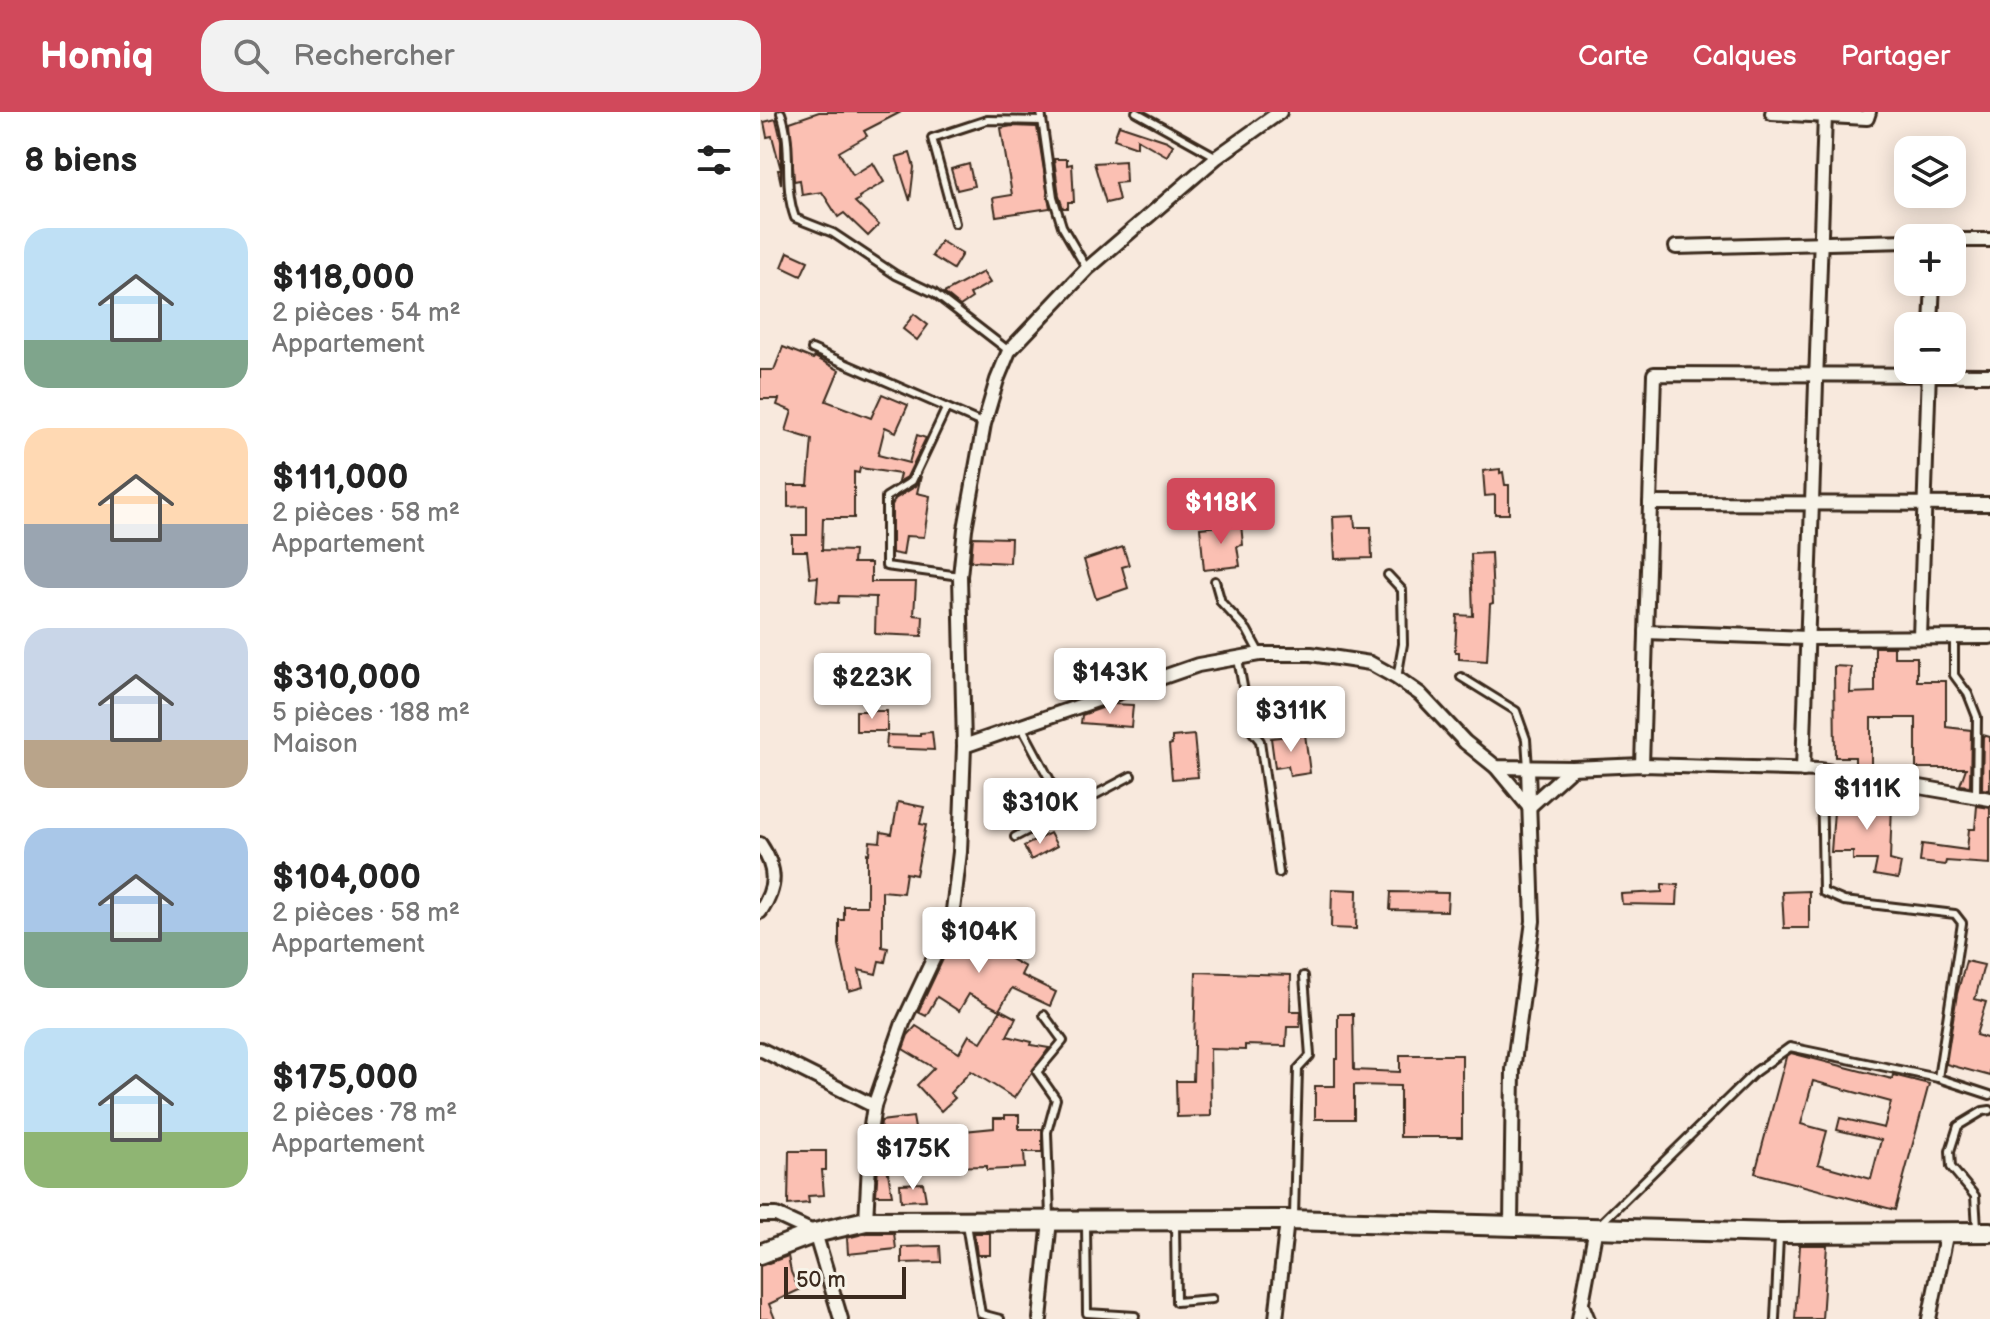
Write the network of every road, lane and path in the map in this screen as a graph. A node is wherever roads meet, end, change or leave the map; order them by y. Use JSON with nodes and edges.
{"nodes":[{"id":1,"x":1041,"y":112,"type":"edge"},
{"id":2,"x":1136,"y":112,"type":"edge"},
{"id":3,"x":1280,"y":112,"type":"edge"},
{"id":4,"x":1869,"y":112,"type":"edge"},
{"id":5,"x":781,"y":113,"type":"edge"},
{"id":6,"x":1772,"y":113,"type":"edge"},
{"id":7,"x":1825,"y":115,"type":"junction"},
{"id":8,"x":1042,"y":121,"type":"junction"},
{"id":9,"x":1217,"y":157,"type":"junction"},
{"id":10,"x":955,"y":223,"type":"dead end"},
{"id":11,"x":1966,"y":240,"type":"edge"},
{"id":12,"x":1990,"y":240,"type":"edge"},
{"id":13,"x":1894,"y":241,"type":"edge"},
{"id":14,"x":1820,"y":243,"type":"junction"},
{"id":15,"x":1676,"y":247,"type":"dead end"},
{"id":16,"x":1087,"y":269,"type":"junction"},
{"id":17,"x":812,"y":349,"type":"dead end"},
{"id":18,"x":1009,"y":351,"type":"junction"},
{"id":19,"x":1894,"y":373,"type":"edge"},
{"id":20,"x":1966,"y":374,"type":"edge"},
{"id":21,"x":1816,"y":375,"type":"junction"},
{"id":22,"x":1990,"y":375,"type":"edge"},
{"id":23,"x":1929,"y":384,"type":"edge"},
{"id":24,"x":946,"y":409,"type":"junction"},
{"id":25,"x":984,"y":424,"type":"junction"},
{"id":26,"x":1650,"y":503,"type":"junction"},
{"id":27,"x":1812,"y":503,"type":"junction"},
{"id":28,"x":1924,"y":504,"type":"junction"},
{"id":29,"x":1990,"y":504,"type":"edge"},
{"id":30,"x":1388,"y":575,"type":"dead end"},
{"id":31,"x":960,"y":576,"type":"junction"},
{"id":32,"x":1215,"y":581,"type":"dead end"},
{"id":33,"x":1646,"y":632,"type":"junction"},
{"id":34,"x":1920,"y":637,"type":"junction"},
{"id":35,"x":1954,"y":637,"type":"junction"},
{"id":36,"x":1990,"y":637,"type":"edge"},
{"id":37,"x":1807,"y":638,"type":"junction"},
{"id":38,"x":1260,"y":654,"type":"junction"},
{"id":39,"x":1237,"y":658,"type":"junction"},
{"id":40,"x":1461,"y":677,"type":"dead end"},
{"id":41,"x":1397,"y":678,"type":"junction"},
{"id":42,"x":1021,"y":726,"type":"junction"},
{"id":43,"x":964,"y":746,"type":"junction"},
{"id":44,"x":1642,"y":765,"type":"junction"},
{"id":45,"x":1496,"y":767,"type":"junction"},
{"id":46,"x":1528,"y":768,"type":"junction"},
{"id":47,"x":1572,"y":768,"type":"junction"},
{"id":48,"x":1803,"y":770,"type":"junction"},
{"id":49,"x":1821,"y":770,"type":"junction"},
{"id":50,"x":1131,"y":776,"type":"dead end"},
{"id":51,"x":1976,"y":797,"type":"junction"},
{"id":52,"x":1990,"y":799,"type":"edge"},
{"id":53,"x":1529,"y":807,"type":"junction"},
{"id":54,"x":1066,"y":810,"type":"junction"},
{"id":55,"x":1015,"y":837,"type":"dead end"},
{"id":56,"x":760,"y":844,"type":"edge"},
{"id":57,"x":1279,"y":873,"type":"dead end"},
{"id":58,"x":760,"y":912,"type":"edge"},
{"id":59,"x":1304,"y":976,"type":"dead end"},
{"id":60,"x":1044,"y":1015,"type":"dead end"},
{"id":61,"x":760,"y":1049,"type":"edge"},
{"id":62,"x":1938,"y":1078,"type":"junction"},
{"id":63,"x":1990,"y":1095,"type":"edge"},
{"id":64,"x":874,"y":1106,"type":"junction"},
{"id":65,"x":1990,"y":1110,"type":"edge"},
{"id":66,"x":760,"y":1215,"type":"edge"},
{"id":67,"x":1050,"y":1220,"type":"junction"},
{"id":68,"x":1086,"y":1220,"type":"junction"},
{"id":69,"x":1175,"y":1220,"type":"junction"},
{"id":70,"x":1291,"y":1220,"type":"junction"},
{"id":71,"x":866,"y":1221,"type":"junction"},
{"id":72,"x":966,"y":1221,"type":"junction"},
{"id":73,"x":1511,"y":1224,"type":"junction"},
{"id":74,"x":1596,"y":1227,"type":"junction"},
{"id":75,"x":1947,"y":1231,"type":"junction"},
{"id":76,"x":1984,"y":1231,"type":"edge"},
{"id":77,"x":815,"y":1233,"type":"junction"},
{"id":78,"x":1779,"y":1233,"type":"junction"},
{"id":79,"x":760,"y":1254,"type":"edge"},
{"id":80,"x":1583,"y":1298,"type":"junction"},
{"id":81,"x":1212,"y":1299,"type":"dead end"},
{"id":82,"x":1135,"y":1316,"type":"dead end"},
{"id":83,"x":841,"y":1319,"type":"edge"},
{"id":84,"x":1000,"y":1319,"type":"edge"},
{"id":85,"x":1040,"y":1319,"type":"edge"},
{"id":86,"x":1276,"y":1319,"type":"edge"},
{"id":87,"x":1579,"y":1319,"type":"edge"},
{"id":88,"x":1591,"y":1319,"type":"edge"},
{"id":89,"x":1775,"y":1319,"type":"edge"},
{"id":90,"x":1929,"y":1319,"type":"edge"}],
"edges":[{"from":1,"to":8,"type":"lane"},
{"from":2,"to":9,"type":"lane"},
{"from":3,"to":9,"type":"street"},
{"from":4,"to":7,"type":"street"},
{"from":5,"to":18,"type":"lane"},
{"from":6,"to":7,"type":"street"},
{"from":7,"to":14,"type":"street"},
{"from":8,"to":10,"type":"lane"},
{"from":8,"to":16,"type":"lane"},
{"from":9,"to":16,"type":"street"},
{"from":11,"to":12,"type":"street"},
{"from":13,"to":14,"type":"street"},
{"from":14,"to":15,"type":"street"},
{"from":14,"to":21,"type":"street"},
{"from":16,"to":18,"type":"street"},
{"from":17,"to":24,"type":"lane"},
{"from":18,"to":25,"type":"street"},
{"from":19,"to":21,"type":"street"},
{"from":20,"to":22,"type":"street"},
{"from":21,"to":26,"type":"street"},
{"from":21,"to":27,"type":"street"},
{"from":23,"to":28,"type":"street"},
{"from":24,"to":25,"type":"lane"},
{"from":24,"to":31,"type":"lane"},
{"from":25,"to":31,"type":"street"},
{"from":26,"to":27,"type":"street"},
{"from":26,"to":33,"type":"street"},
{"from":27,"to":28,"type":"street"},
{"from":27,"to":37,"type":"street"},
{"from":28,"to":29,"type":"street"},
{"from":28,"to":34,"type":"street"},
{"from":30,"to":41,"type":"lane"},
{"from":31,"to":43,"type":"street"},
{"from":32,"to":38,"type":"lane"},
{"from":33,"to":37,"type":"street"},
{"from":33,"to":44,"type":"street"},
{"from":34,"to":35,"type":"street"},
{"from":34,"to":37,"type":"street"},
{"from":35,"to":36,"type":"street"},
{"from":35,"to":51,"type":"lane"},
{"from":37,"to":48,"type":"street"},
{"from":38,"to":39,"type":"street"},
{"from":38,"to":41,"type":"street"},
{"from":39,"to":42,"type":"street"},
{"from":39,"to":57,"type":"lane"},
{"from":40,"to":46,"type":"lane"},
{"from":41,"to":45,"type":"street"},
{"from":42,"to":43,"type":"street"},
{"from":42,"to":54,"type":"lane"},
{"from":43,"to":64,"type":"street"},
{"from":44,"to":47,"type":"street"},
{"from":44,"to":48,"type":"street"},
{"from":45,"to":46,"type":"street"},
{"from":45,"to":53,"type":"street"},
{"from":46,"to":47,"type":"street"},
{"from":46,"to":53,"type":"street"},
{"from":47,"to":53,"type":"street"},
{"from":48,"to":49,"type":"street"},
{"from":49,"to":51,"type":"street"},
{"from":49,"to":62,"type":"lane"},
{"from":50,"to":54,"type":"lane"},
{"from":51,"to":52,"type":"street"},
{"from":53,"to":73,"type":"street"},
{"from":54,"to":55,"type":"lane"},
{"from":56,"to":58,"type":"street"},
{"from":59,"to":70,"type":"lane"},
{"from":60,"to":67,"type":"lane"},
{"from":61,"to":64,"type":"street"},
{"from":62,"to":63,"type":"lane"},
{"from":62,"to":74,"type":"lane"},
{"from":64,"to":71,"type":"street"},
{"from":65,"to":76,"type":"lane"},
{"from":66,"to":77,"type":"street"},
{"from":67,"to":68,"type":"main road"},
{"from":67,"to":72,"type":"main road"},
{"from":67,"to":85,"type":"street"},
{"from":68,"to":69,"type":"main road"},
{"from":68,"to":82,"type":"lane"},
{"from":69,"to":70,"type":"main road"},
{"from":69,"to":81,"type":"lane"},
{"from":70,"to":73,"type":"main road"},
{"from":70,"to":86,"type":"street"},
{"from":71,"to":72,"type":"main road"},
{"from":71,"to":77,"type":"main road"},
{"from":72,"to":84,"type":"lane"},
{"from":73,"to":74,"type":"main road"},
{"from":74,"to":78,"type":"main road"},
{"from":74,"to":80,"type":"street"},
{"from":75,"to":76,"type":"main road"},
{"from":75,"to":78,"type":"main road"},
{"from":75,"to":90,"type":"street"},
{"from":77,"to":79,"type":"main road"},
{"from":77,"to":83,"type":"street"},
{"from":78,"to":89,"type":"lane"},
{"from":80,"to":87,"type":"street"},
{"from":80,"to":88,"type":"lane"}]}
